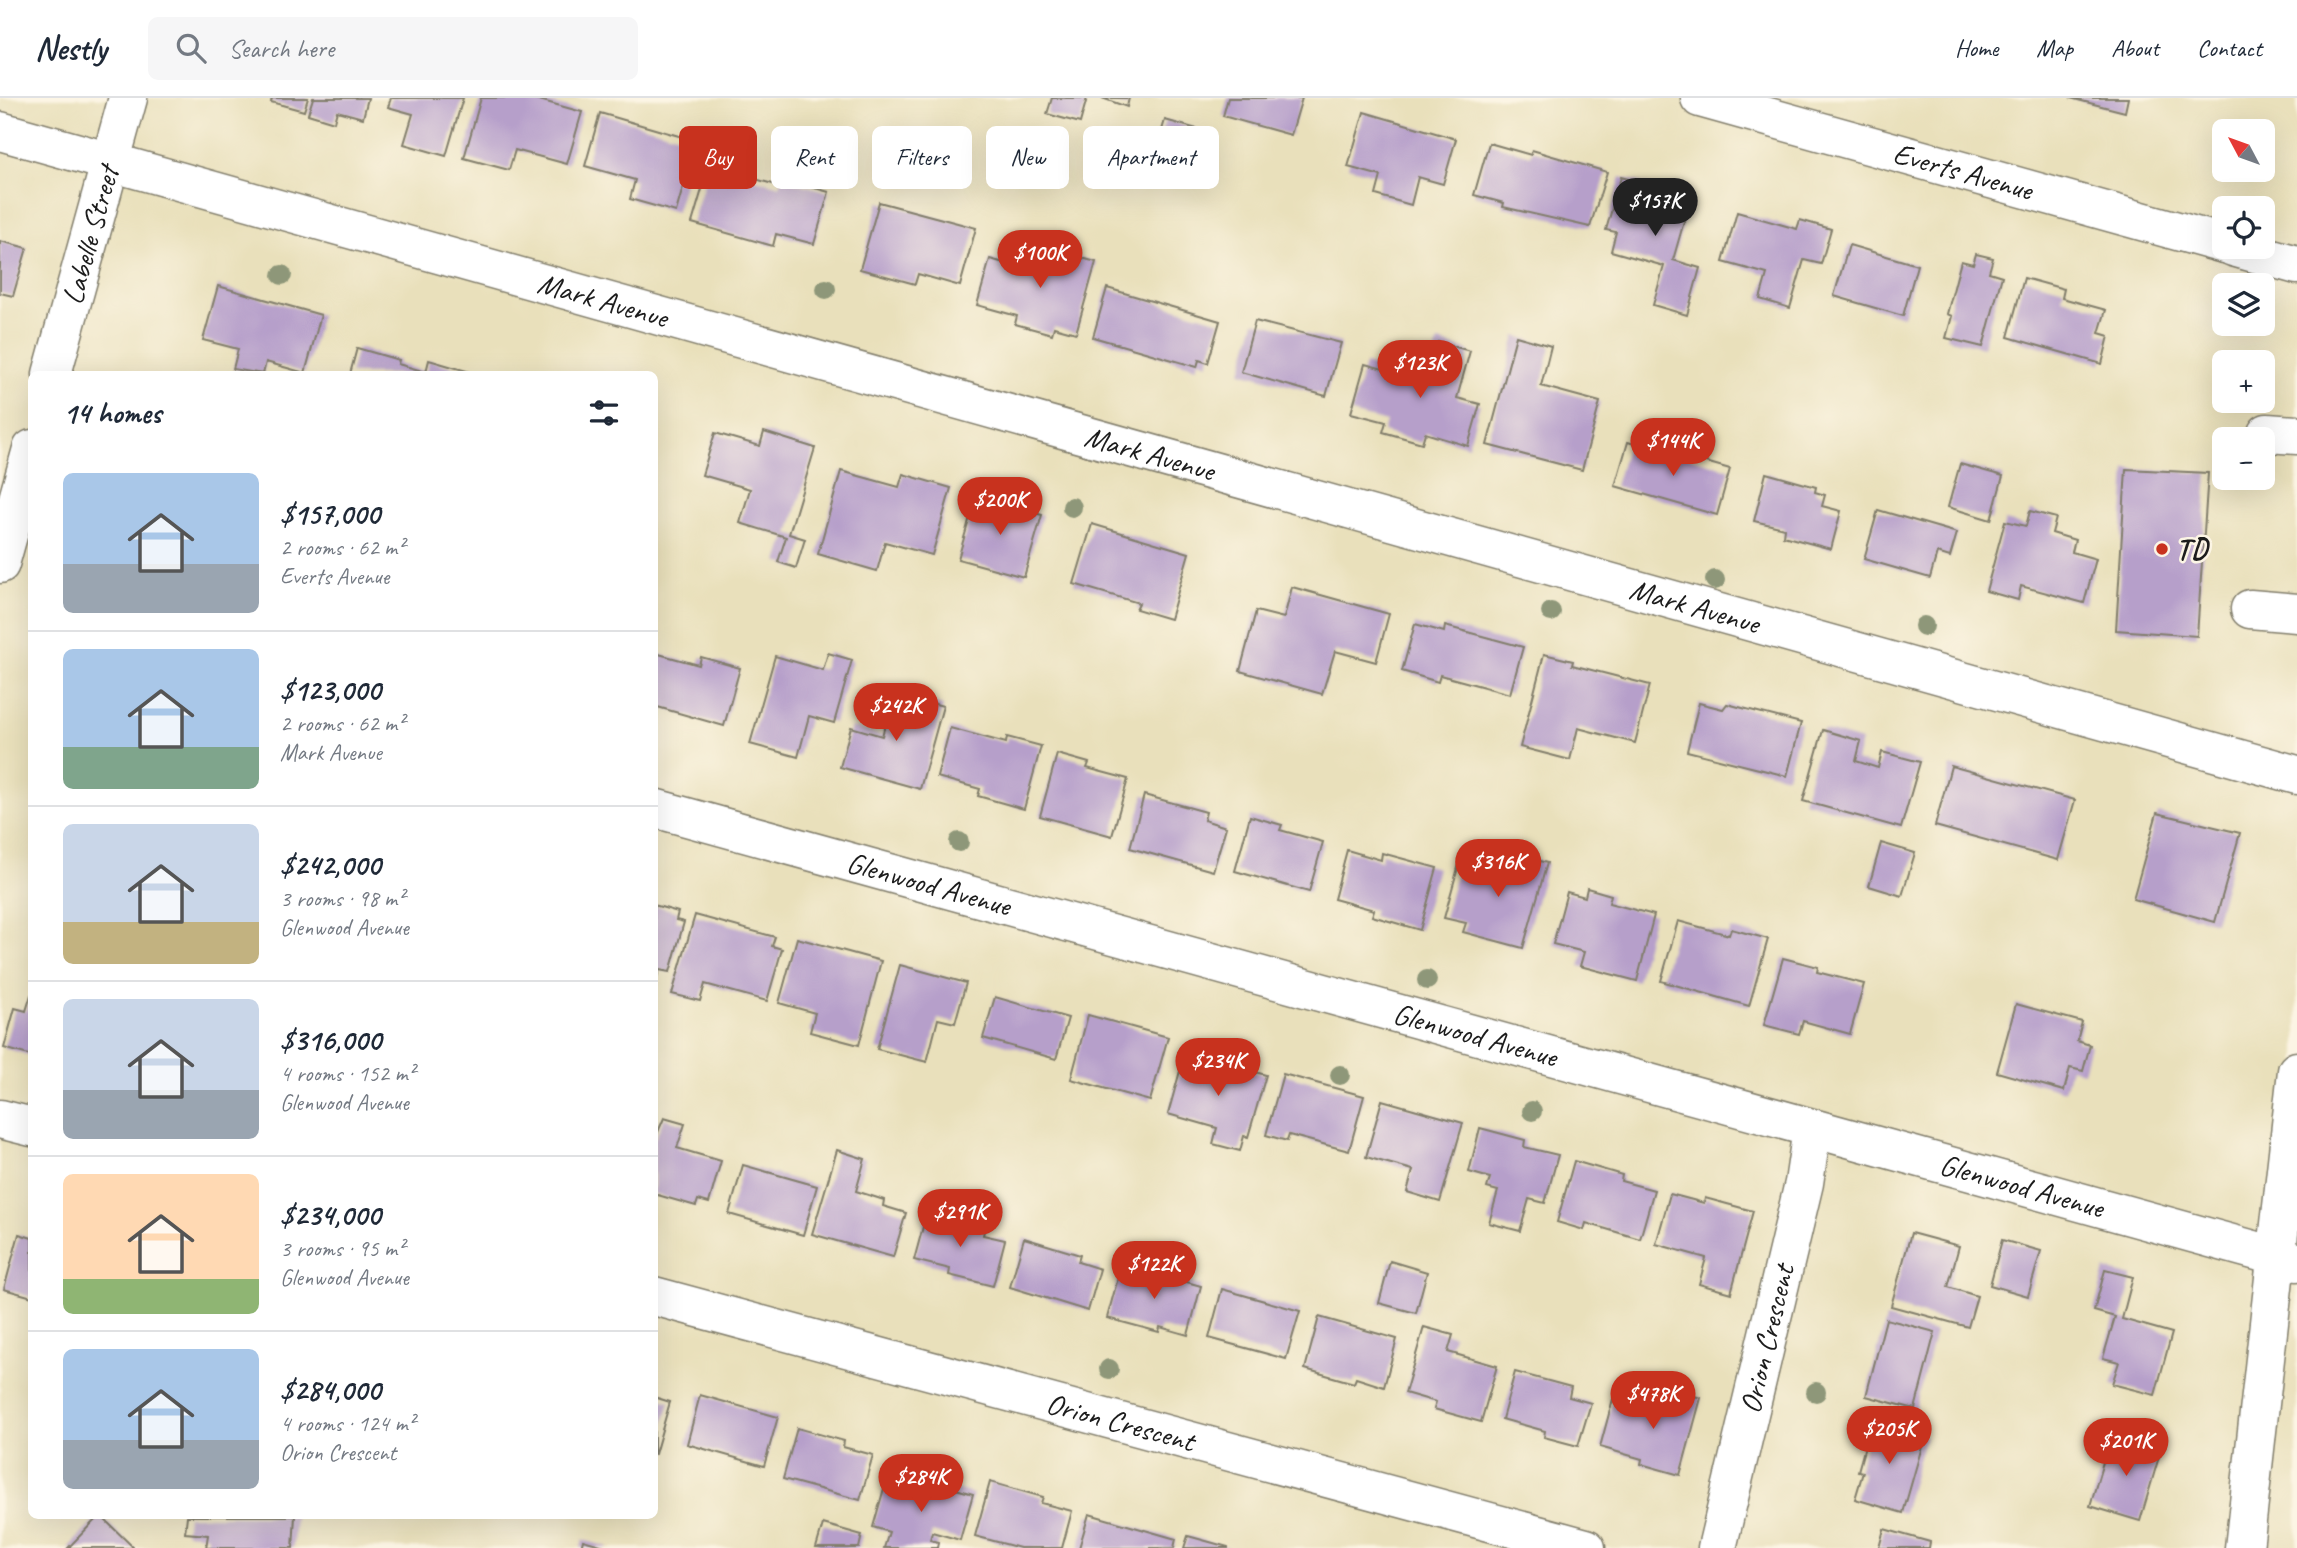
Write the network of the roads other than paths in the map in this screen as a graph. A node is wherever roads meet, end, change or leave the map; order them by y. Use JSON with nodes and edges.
{"nodes":[{"id":1,"x":128,"y":98,"type":"edge"},
{"id":2,"x":1700,"y":98,"type":"edge"},
{"id":3,"x":0,"y":131,"type":"edge"},
{"id":4,"x":110,"y":162,"type":"junction"},
{"id":5,"x":2212,"y":241,"type":"edge"},
{"id":6,"x":2275,"y":259,"type":"edge"},
{"id":7,"x":2297,"y":265,"type":"edge"},
{"id":8,"x":53,"y":371,"type":"edge"},
{"id":9,"x":28,"y":463,"type":"edge"},
{"id":10,"x":0,"y":564,"type":"edge"},
{"id":11,"x":2250,"y":609,"type":"dead end"},
{"id":12,"x":2297,"y":613,"type":"edge"},
{"id":13,"x":2297,"y":775,"type":"edge"},
{"id":14,"x":658,"y":809,"type":"edge"},
{"id":15,"x":2297,"y":1071,"type":"edge"},
{"id":16,"x":0,"y":1119,"type":"edge"},
{"id":17,"x":28,"y":1126,"type":"edge"},
{"id":18,"x":1812,"y":1129,"type":"junction"},
{"id":19,"x":2288,"y":1260,"type":"edge"},
{"id":20,"x":658,"y":1297,"type":"edge"},
{"id":21,"x":1586,"y":1548,"type":"edge"},
{"id":22,"x":1717,"y":1548,"type":"edge"},
{"id":23,"x":2244,"y":1548,"type":"edge"}],
"edges":[{"from":1,"to":4,"type":"street","name":"Labelle Street"},
{"from":2,"to":5,"type":"street","name":"Everts Avenue"},
{"from":3,"to":4,"type":"street","name":"Mark Avenue"},
{"from":4,"to":8,"type":"street","name":"Labelle Street"},
{"from":4,"to":13,"type":"street","name":"Mark Avenue"},
{"from":6,"to":7,"type":"street"},
{"from":9,"to":10,"type":"street"},
{"from":11,"to":12,"type":"street"},
{"from":14,"to":18,"type":"street","name":"Glenwood Avenue"},
{"from":15,"to":19,"type":"street"},
{"from":16,"to":17,"type":"street"},
{"from":18,"to":19,"type":"street","name":"Glenwood Avenue"},
{"from":18,"to":22,"type":"street","name":"Orion Crescent"},
{"from":19,"to":23,"type":"street"},
{"from":20,"to":21,"type":"street","name":"Orion Crescent"}]}
